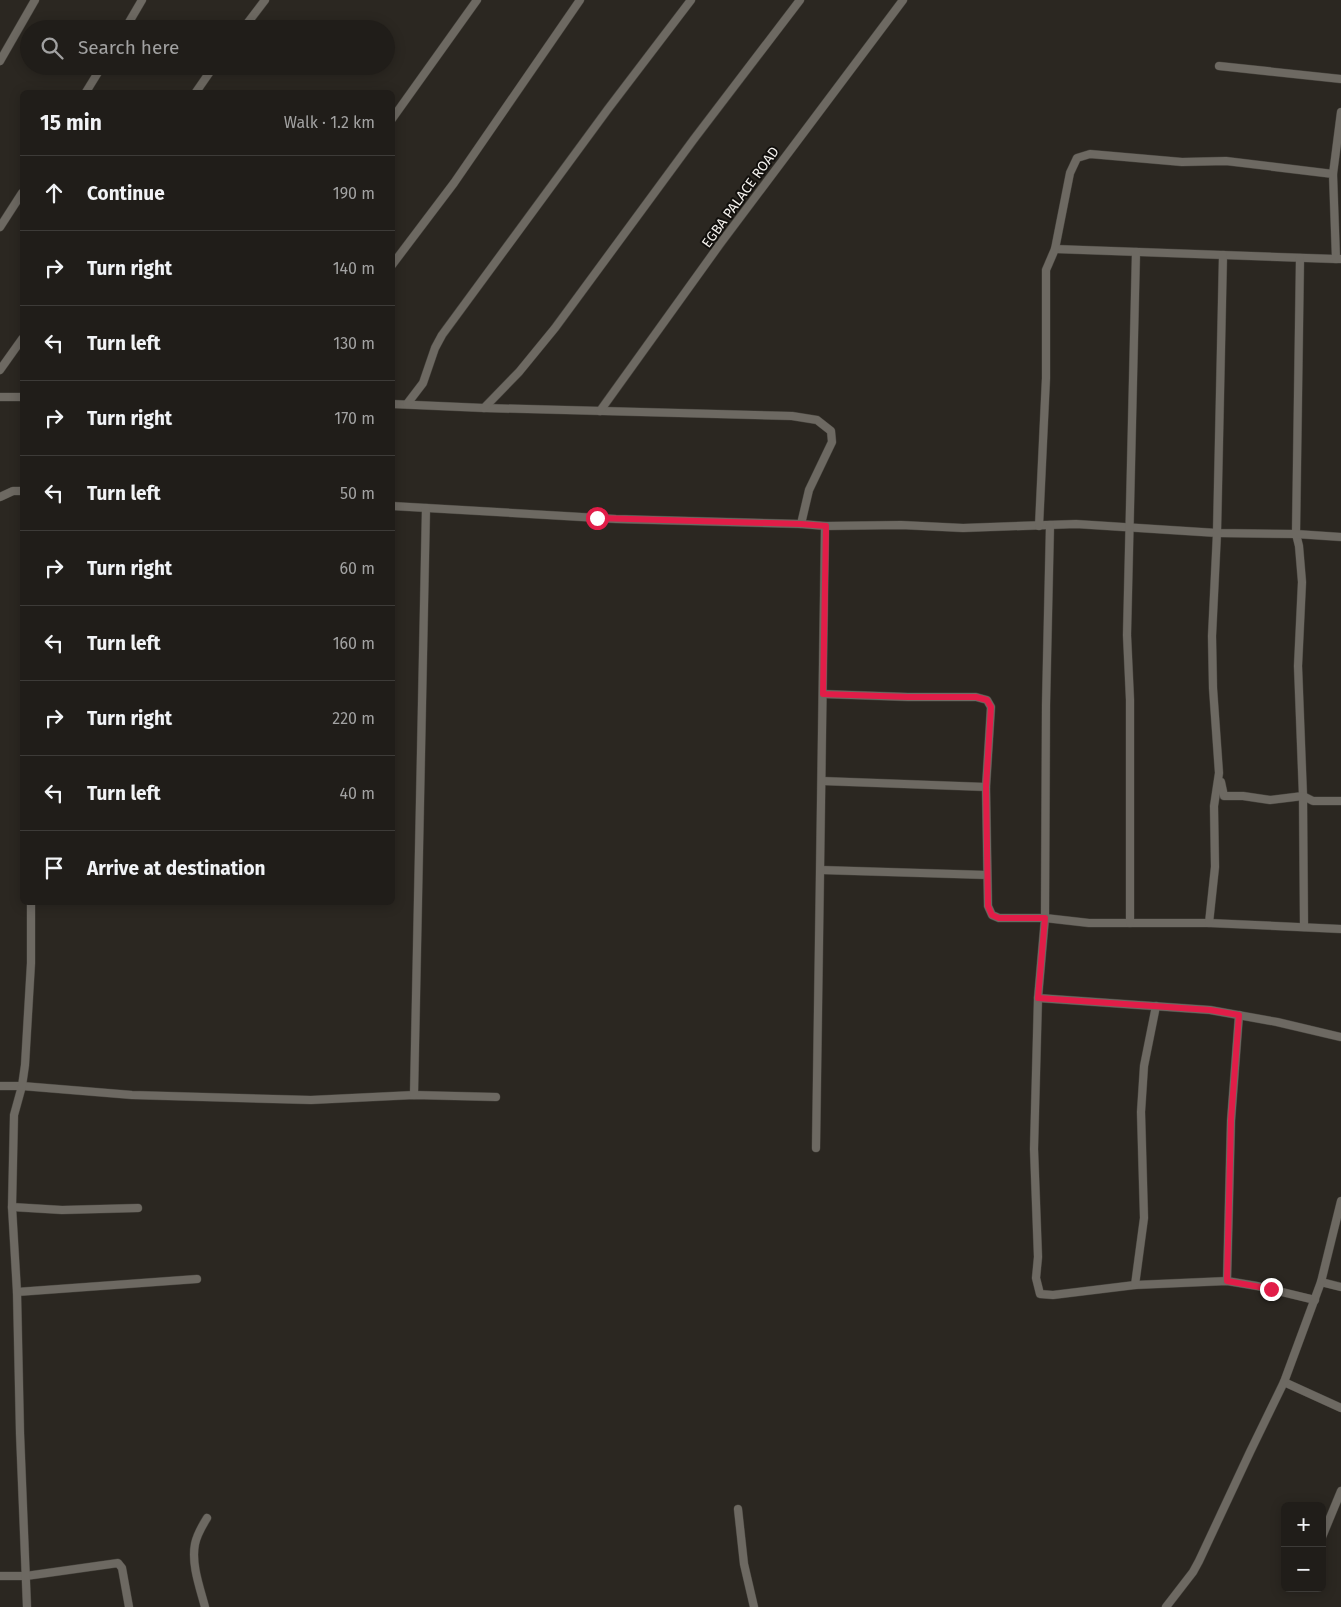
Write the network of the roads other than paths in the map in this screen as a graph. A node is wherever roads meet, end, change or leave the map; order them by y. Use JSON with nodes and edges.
{"nodes":[{"id":1,"x":35,"y":0,"type":"edge"},
{"id":2,"x":142,"y":0,"type":"edge"},
{"id":3,"x":266,"y":0,"type":"edge"},
{"id":4,"x":477,"y":0,"type":"edge"},
{"id":5,"x":580,"y":0,"type":"edge"},
{"id":6,"x":691,"y":0,"type":"edge"},
{"id":7,"x":800,"y":0,"type":"edge"},
{"id":8,"x":903,"y":0,"type":"edge"},
{"id":9,"x":24,"y":20,"type":"edge"},
{"id":10,"x":130,"y":20,"type":"edge"},
{"id":11,"x":250,"y":20,"type":"edge"},
{"id":12,"x":20,"y":26,"type":"edge"},
{"id":13,"x":0,"y":61,"type":"edge"},
{"id":14,"x":1219,"y":66,"type":"dead end"},
{"id":15,"x":96,"y":75,"type":"edge"},
{"id":16,"x":208,"y":75,"type":"edge"},
{"id":17,"x":1341,"y":79,"type":"edge"},
{"id":18,"x":87,"y":90,"type":"edge"},
{"id":19,"x":197,"y":90,"type":"edge"},
{"id":20,"x":1341,"y":112,"type":"edge"},
{"id":21,"x":395,"y":115,"type":"edge"},
{"id":22,"x":1333,"y":174,"type":"junction"},
{"id":23,"x":20,"y":196,"type":"edge"},
{"id":24,"x":0,"y":227,"type":"edge"},
{"id":25,"x":1055,"y":249,"type":"junction"},
{"id":26,"x":1136,"y":252,"type":"junction"},
{"id":27,"x":1223,"y":255,"type":"junction"},
{"id":28,"x":1300,"y":258,"type":"junction"},
{"id":29,"x":1338,"y":259,"type":"edge"},
{"id":30,"x":395,"y":262,"type":"edge"},
{"id":31,"x":20,"y":342,"type":"edge"},
{"id":32,"x":0,"y":370,"type":"edge"},
{"id":33,"x":0,"y":397,"type":"edge"},
{"id":34,"x":20,"y":397,"type":"edge"},
{"id":35,"x":395,"y":404,"type":"edge"},
{"id":36,"x":407,"y":404,"type":"junction"},
{"id":37,"x":484,"y":408,"type":"junction"},
{"id":38,"x":600,"y":411,"type":"junction"},
{"id":39,"x":20,"y":491,"type":"edge"},
{"id":40,"x":0,"y":497,"type":"edge"},
{"id":41,"x":395,"y":506,"type":"edge"},
{"id":42,"x":426,"y":508,"type":"junction"},
{"id":43,"x":801,"y":524,"type":"junction"},
{"id":44,"x":1050,"y":525,"type":"junction"},
{"id":45,"x":826,"y":526,"type":"junction"},
{"id":46,"x":1039,"y":526,"type":"junction"},
{"id":47,"x":1128,"y":529,"type":"junction"},
{"id":48,"x":1217,"y":534,"type":"junction"},
{"id":49,"x":1296,"y":534,"type":"junction"},
{"id":50,"x":1341,"y":537,"type":"edge"},
{"id":51,"x":1216,"y":654,"type":"dead end"},
{"id":52,"x":823,"y":694,"type":"junction"},
{"id":53,"x":822,"y":781,"type":"junction"},
{"id":54,"x":986,"y":787,"type":"junction"},
{"id":55,"x":1303,"y":796,"type":"junction"},
{"id":56,"x":1341,"y":801,"type":"edge"},
{"id":57,"x":820,"y":870,"type":"junction"},
{"id":58,"x":987,"y":875,"type":"junction"},
{"id":59,"x":32,"y":905,"type":"edge"},
{"id":60,"x":1045,"y":918,"type":"junction"},
{"id":61,"x":1130,"y":923,"type":"junction"},
{"id":62,"x":1209,"y":923,"type":"junction"},
{"id":63,"x":1304,"y":927,"type":"junction"},
{"id":64,"x":1341,"y":929,"type":"edge"},
{"id":65,"x":1038,"y":998,"type":"junction"},
{"id":66,"x":1156,"y":1006,"type":"junction"},
{"id":67,"x":1239,"y":1015,"type":"junction"},
{"id":68,"x":1341,"y":1037,"type":"edge"},
{"id":69,"x":0,"y":1086,"type":"edge"},
{"id":70,"x":22,"y":1086,"type":"junction"},
{"id":71,"x":414,"y":1095,"type":"junction"},
{"id":72,"x":496,"y":1097,"type":"dead end"},
{"id":73,"x":816,"y":1148,"type":"dead end"},
{"id":74,"x":1341,"y":1201,"type":"edge"},
{"id":75,"x":12,"y":1207,"type":"junction"},
{"id":76,"x":138,"y":1208,"type":"dead end"},
{"id":77,"x":198,"y":1279,"type":"dead end"},
{"id":78,"x":1227,"y":1281,"type":"junction"},
{"id":79,"x":1322,"y":1282,"type":"junction"},
{"id":80,"x":1135,"y":1285,"type":"junction"},
{"id":81,"x":1341,"y":1287,"type":"edge"},
{"id":82,"x":17,"y":1292,"type":"junction"},
{"id":83,"x":1315,"y":1300,"type":"junction"},
{"id":84,"x":1284,"y":1382,"type":"junction"},
{"id":85,"x":1341,"y":1408,"type":"edge"},
{"id":86,"x":1341,"y":1491,"type":"edge"},
{"id":87,"x":738,"y":1509,"type":"dead end"},
{"id":88,"x":207,"y":1518,"type":"dead end"},
{"id":89,"x":1326,"y":1527,"type":"edge"},
{"id":90,"x":0,"y":1576,"type":"edge"},
{"id":91,"x":26,"y":1576,"type":"junction"},
{"id":92,"x":1168,"y":1606,"type":"edge"},
{"id":93,"x":27,"y":1607,"type":"edge"},
{"id":94,"x":129,"y":1607,"type":"edge"},
{"id":95,"x":205,"y":1607,"type":"edge"},
{"id":96,"x":754,"y":1607,"type":"edge"}],
"edges":[{"from":1,"to":9,"type":"street"},
{"from":2,"to":10,"type":"street"},
{"from":3,"to":11,"type":"street"},
{"from":4,"to":21,"type":"street"},
{"from":5,"to":30,"type":"street"},
{"from":6,"to":36,"type":"street"},
{"from":7,"to":37,"type":"street"},
{"from":8,"to":38,"type":"street","name":"EGBA PALACE ROAD"},
{"from":12,"to":13,"type":"street"},
{"from":14,"to":17,"type":"street"},
{"from":15,"to":18,"type":"street"},
{"from":16,"to":19,"type":"street"},
{"from":20,"to":22,"type":"street"},
{"from":22,"to":25,"type":"street"},
{"from":22,"to":29,"type":"street"},
{"from":23,"to":24,"type":"street"},
{"from":25,"to":26,"type":"street"},
{"from":25,"to":46,"type":"street"},
{"from":26,"to":27,"type":"street"},
{"from":26,"to":47,"type":"street"},
{"from":27,"to":28,"type":"street"},
{"from":27,"to":48,"type":"street"},
{"from":28,"to":29,"type":"street"},
{"from":28,"to":49,"type":"street"},
{"from":31,"to":32,"type":"street"},
{"from":33,"to":34,"type":"street"},
{"from":35,"to":36,"type":"street"},
{"from":36,"to":37,"type":"street"},
{"from":37,"to":38,"type":"street"},
{"from":38,"to":43,"type":"street"},
{"from":39,"to":40,"type":"street"},
{"from":41,"to":42,"type":"street"},
{"from":42,"to":43,"type":"street"},
{"from":42,"to":71,"type":"street"},
{"from":43,"to":45,"type":"street"},
{"from":44,"to":46,"type":"street"},
{"from":44,"to":47,"type":"street"},
{"from":44,"to":60,"type":"street"},
{"from":45,"to":46,"type":"street"},
{"from":45,"to":52,"type":"street"},
{"from":47,"to":48,"type":"street"},
{"from":47,"to":61,"type":"street"},
{"from":48,"to":49,"type":"street"},
{"from":48,"to":62,"type":"street"},
{"from":49,"to":50,"type":"street"},
{"from":49,"to":55,"type":"street"},
{"from":51,"to":55,"type":"street"},
{"from":52,"to":53,"type":"street"},
{"from":52,"to":54,"type":"street"},
{"from":53,"to":54,"type":"street"},
{"from":53,"to":57,"type":"street"},
{"from":54,"to":58,"type":"street"},
{"from":55,"to":56,"type":"street"},
{"from":55,"to":63,"type":"street"},
{"from":57,"to":58,"type":"street"},
{"from":57,"to":73,"type":"street"},
{"from":58,"to":60,"type":"street"},
{"from":59,"to":70,"type":"street"},
{"from":60,"to":61,"type":"street"},
{"from":60,"to":65,"type":"street"},
{"from":61,"to":62,"type":"street"},
{"from":62,"to":63,"type":"street"},
{"from":63,"to":64,"type":"street"},
{"from":65,"to":66,"type":"street"},
{"from":65,"to":80,"type":"street"},
{"from":66,"to":67,"type":"street"},
{"from":66,"to":80,"type":"street"},
{"from":67,"to":68,"type":"street"},
{"from":67,"to":78,"type":"street"},
{"from":69,"to":70,"type":"street"},
{"from":70,"to":71,"type":"street"},
{"from":70,"to":75,"type":"street"},
{"from":71,"to":72,"type":"street"},
{"from":74,"to":79,"type":"street"},
{"from":75,"to":76,"type":"street"},
{"from":75,"to":82,"type":"street"},
{"from":77,"to":82,"type":"street"},
{"from":78,"to":80,"type":"street"},
{"from":78,"to":83,"type":"street"},
{"from":79,"to":81,"type":"street"},
{"from":79,"to":83,"type":"street"},
{"from":82,"to":91,"type":"street"},
{"from":83,"to":84,"type":"street"},
{"from":84,"to":85,"type":"street"},
{"from":84,"to":92,"type":"street"},
{"from":86,"to":89,"type":"street"},
{"from":87,"to":96,"type":"street"},
{"from":88,"to":95,"type":"street"},
{"from":90,"to":91,"type":"street"},
{"from":91,"to":93,"type":"street"},
{"from":91,"to":94,"type":"street"}]}
